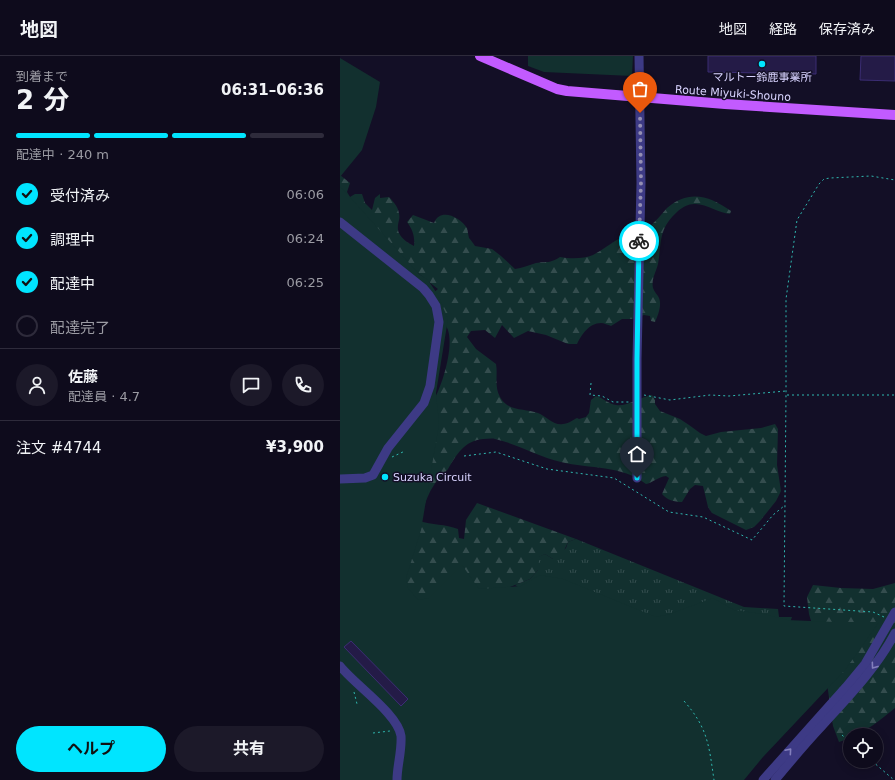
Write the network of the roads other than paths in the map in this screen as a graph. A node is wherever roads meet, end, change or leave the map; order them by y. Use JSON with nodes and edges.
{"nodes":[{"id":1,"x":480,"y":56,"type":"edge"},
{"id":2,"x":639,"y":56,"type":"edge"},
{"id":3,"x":639,"y":97,"type":"junction"},
{"id":4,"x":895,"y":115,"type":"edge"},
{"id":5,"x":340,"y":222,"type":"edge"},
{"id":6,"x":637,"y":478,"type":"dead end"},
{"id":7,"x":340,"y":479,"type":"edge"},
{"id":8,"x":895,"y":612,"type":"edge"},
{"id":9,"x":895,"y":633,"type":"edge"},
{"id":10,"x":880,"y":640,"type":"junction"},
{"id":11,"x":892,"y":650,"type":"edge"},
{"id":12,"x":340,"y":666,"type":"edge"},
{"id":13,"x":397,"y":780,"type":"edge"},
{"id":14,"x":763,"y":780,"type":"edge"},
{"id":15,"x":774,"y":780,"type":"edge"}],
"edges":[{"from":1,"to":3,"type":"main road","name":"Route Miyuki-Shouno"},
{"from":2,"to":3,"type":"street"},
{"from":3,"to":4,"type":"main road","name":"Route Miyuki-Shouno"},
{"from":3,"to":6,"type":"street"},
{"from":5,"to":7,"type":"street"},
{"from":8,"to":10,"type":"street"},
{"from":9,"to":11,"type":"street"},
{"from":10,"to":11,"type":"street"},
{"from":14,"to":10,"type":"street","one_way":true},
{"from":11,"to":15,"type":"street","one_way":true},
{"from":12,"to":13,"type":"street"}]}
